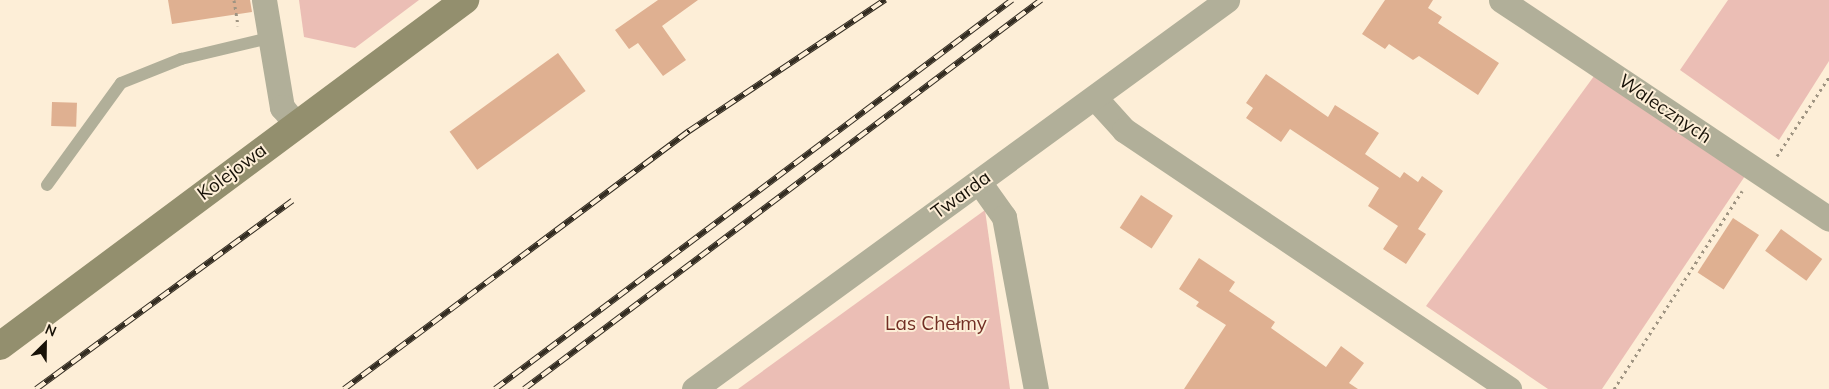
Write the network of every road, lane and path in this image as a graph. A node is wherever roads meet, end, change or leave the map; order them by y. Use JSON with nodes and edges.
{"nodes":[{"id":1,"x":264,"y":0,"type":"edge"},
{"id":2,"x":465,"y":0,"type":"edge"},
{"id":3,"x":1227,"y":0,"type":"edge"},
{"id":4,"x":1501,"y":0,"type":"edge"},
{"id":5,"x":269,"y":38,"type":"junction"},
{"id":6,"x":1829,"y":77,"type":"edge"},
{"id":7,"x":1096,"y":99,"type":"junction"},
{"id":8,"x":296,"y":124,"type":"junction"},
{"id":9,"x":1760,"y":172,"type":"junction"},
{"id":10,"x":979,"y":182,"type":"junction"},
{"id":11,"x":47,"y":185,"type":"dead end"},
{"id":12,"x":1829,"y":219,"type":"edge"},
{"id":13,"x":0,"y":346,"type":"edge"},
{"id":14,"x":694,"y":389,"type":"edge"},
{"id":15,"x":1036,"y":389,"type":"edge"},
{"id":16,"x":1509,"y":389,"type":"edge"},
{"id":17,"x":1614,"y":389,"type":"edge"}],
"edges":[{"from":1,"to":5,"type":"street"},
{"from":2,"to":8,"type":"street","name":"Kolejowa"},
{"from":3,"to":7,"type":"street","name":"Twarda"},
{"from":4,"to":9,"type":"street","name":"Walecznych"},
{"from":5,"to":8,"type":"street"},
{"from":5,"to":11,"type":"lane"},
{"from":6,"to":9,"type":"path"},
{"from":7,"to":10,"type":"street","name":"Twarda"},
{"from":7,"to":16,"type":"street"},
{"from":8,"to":13,"type":"street","name":"Kolejowa"},
{"from":9,"to":12,"type":"street","name":"Walecznych"},
{"from":9,"to":17,"type":"path"},
{"from":10,"to":14,"type":"street","name":"Twarda"},
{"from":10,"to":15,"type":"street"}]}
